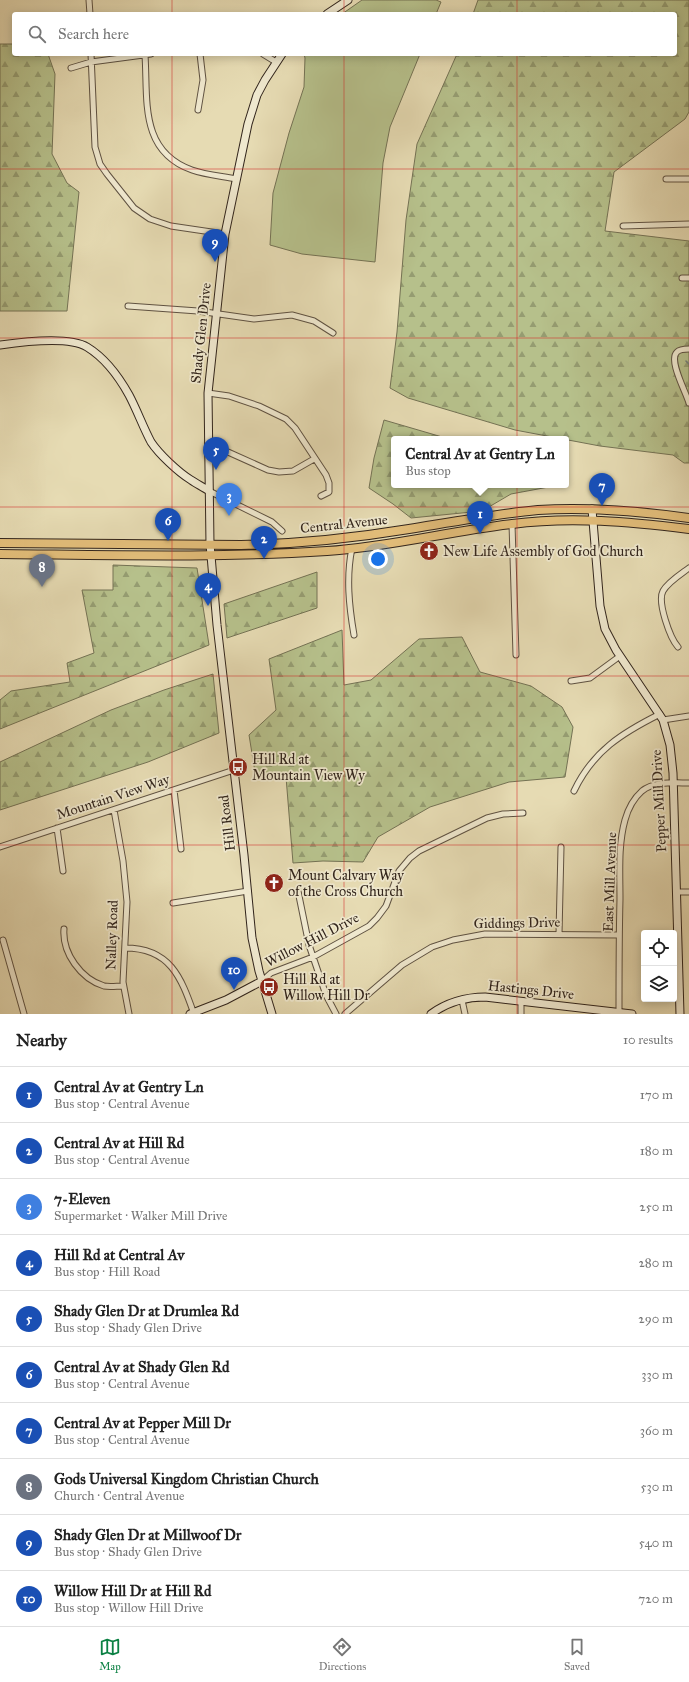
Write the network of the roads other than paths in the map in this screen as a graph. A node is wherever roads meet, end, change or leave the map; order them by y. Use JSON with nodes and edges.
{"nodes":[{"id":1,"x":89,"y":0,"type":"edge"},
{"id":2,"x":348,"y":0,"type":"edge"},
{"id":3,"x":90,"y":12,"type":"edge"},
{"id":4,"x":330,"y":12,"type":"edge"},
{"id":5,"x":91,"y":56,"type":"edge"},
{"id":6,"x":134,"y":56,"type":"edge"},
{"id":7,"x":148,"y":56,"type":"edge"},
{"id":8,"x":200,"y":56,"type":"edge"},
{"id":9,"x":266,"y":56,"type":"edge"},
{"id":10,"x":280,"y":56,"type":"edge"},
{"id":11,"x":91,"y":62,"type":"junction"},
{"id":12,"x":276,"y":62,"type":"junction"},
{"id":13,"x":71,"y":68,"type":"dead end"},
{"id":14,"x":198,"y":110,"type":"dead end"},
{"id":15,"x":237,"y":179,"type":"junction"},
{"id":16,"x":666,"y":179,"type":"dead end"},
{"id":17,"x":689,"y":179,"type":"edge"},
{"id":18,"x":689,"y":224,"type":"edge"},
{"id":19,"x":623,"y":226,"type":"dead end"},
{"id":20,"x":225,"y":234,"type":"junction"},
{"id":21,"x":682,"y":278,"type":"dead end"},
{"id":22,"x":689,"y":278,"type":"edge"},
{"id":23,"x":128,"y":306,"type":"dead end"},
{"id":24,"x":216,"y":314,"type":"junction"},
{"id":25,"x":334,"y":333,"type":"dead end"},
{"id":26,"x":0,"y":345,"type":"edge"},
{"id":27,"x":689,"y":349,"type":"edge"},
{"id":28,"x":208,"y":393,"type":"junction"},
{"id":29,"x":689,"y":403,"type":"edge"},
{"id":30,"x":209,"y":450,"type":"junction"},
{"id":31,"x":314,"y":459,"type":"junction"},
{"id":32,"x":209,"y":491,"type":"junction"},
{"id":33,"x":321,"y":496,"type":"dead end"},
{"id":34,"x":592,"y":509,"type":"junction"},
{"id":35,"x":689,"y":518,"type":"edge"},
{"id":36,"x":592,"y":520,"type":"junction"},
{"id":37,"x":512,"y":524,"type":"junction"},
{"id":38,"x":689,"y":529,"type":"edge"},
{"id":39,"x":282,"y":531,"type":"dead end"},
{"id":40,"x":0,"y":543,"type":"edge"},
{"id":41,"x":210,"y":544,"type":"junction"},
{"id":42,"x":352,"y":548,"type":"junction"},
{"id":43,"x":0,"y":554,"type":"edge"},
{"id":44,"x":210,"y":554,"type":"junction"},
{"id":45,"x":689,"y":568,"type":"edge"},
{"id":46,"x":354,"y":635,"type":"dead end"},
{"id":47,"x":678,"y":647,"type":"dead end"},
{"id":48,"x":516,"y":655,"type":"dead end"},
{"id":49,"x":620,"y":656,"type":"junction"},
{"id":50,"x":571,"y":681,"type":"dead end"},
{"id":51,"x":689,"y":716,"type":"edge"},
{"id":52,"x":662,"y":717,"type":"junction"},
{"id":53,"x":234,"y":770,"type":"junction"},
{"id":54,"x":673,"y":783,"type":"junction"},
{"id":55,"x":689,"y":783,"type":"edge"},
{"id":56,"x":174,"y":790,"type":"junction"},
{"id":57,"x":574,"y":791,"type":"dead end"},
{"id":58,"x":114,"y":810,"type":"junction"},
{"id":59,"x":523,"y":814,"type":"dead end"},
{"id":60,"x":56,"y":828,"type":"junction"},
{"id":61,"x":0,"y":847,"type":"edge"},
{"id":62,"x":561,"y":847,"type":"dead end"},
{"id":63,"x":181,"y":849,"type":"dead end"},
{"id":64,"x":63,"y":871,"type":"dead end"},
{"id":65,"x":248,"y":891,"type":"junction"},
{"id":66,"x":298,"y":891,"type":"dead end"},
{"id":67,"x":677,"y":892,"type":"junction"},
{"id":68,"x":689,"y":892,"type":"edge"},
{"id":69,"x":173,"y":903,"type":"dead end"},
{"id":70,"x":64,"y":929,"type":"dead end"},
{"id":71,"x":559,"y":934,"type":"junction"},
{"id":72,"x":620,"y":935,"type":"junction"},
{"id":73,"x":3,"y":940,"type":"dead end"},
{"id":74,"x":125,"y":948,"type":"junction"},
{"id":75,"x":313,"y":957,"type":"junction"},
{"id":76,"x":262,"y":981,"type":"junction"},
{"id":77,"x":123,"y":986,"type":"junction"},
{"id":78,"x":462,"y":1000,"type":"junction"},
{"id":79,"x":521,"y":1001,"type":"junction"},
{"id":80,"x":618,"y":1012,"type":"junction"},
{"id":81,"x":24,"y":1014,"type":"edge"},
{"id":82,"x":130,"y":1014,"type":"edge"},
{"id":83,"x":192,"y":1014,"type":"edge"},
{"id":84,"x":272,"y":1014,"type":"edge"},
{"id":85,"x":336,"y":1014,"type":"edge"},
{"id":86,"x":345,"y":1014,"type":"edge"},
{"id":87,"x":431,"y":1014,"type":"edge"},
{"id":88,"x":465,"y":1014,"type":"edge"},
{"id":89,"x":521,"y":1014,"type":"edge"},
{"id":90,"x":632,"y":1014,"type":"edge"},
{"id":91,"x":680,"y":1014,"type":"edge"}],
"edges":[{"from":1,"to":3,"type":"street"},
{"from":2,"to":4,"type":"street"},
{"from":5,"to":11,"type":"street"},
{"from":6,"to":11,"type":"street"},
{"from":7,"to":15,"type":"street"},
{"from":8,"to":14,"type":"street"},
{"from":9,"to":12,"type":"street"},
{"from":10,"to":12,"type":"street","name":"Shady Glen Drive"},
{"from":11,"to":13,"type":"street"},
{"from":11,"to":20,"type":"street"},
{"from":12,"to":15,"type":"street","name":"Shady Glen Drive"},
{"from":15,"to":20,"type":"street","name":"Shady Glen Drive"},
{"from":16,"to":17,"type":"street"},
{"from":18,"to":19,"type":"street"},
{"from":20,"to":24,"type":"street","name":"Shady Glen Drive"},
{"from":21,"to":22,"type":"street"},
{"from":23,"to":24,"type":"street"},
{"from":24,"to":25,"type":"street"},
{"from":24,"to":28,"type":"street","name":"Shady Glen Drive"},
{"from":26,"to":32,"type":"street"},
{"from":27,"to":29,"type":"street"},
{"from":28,"to":30,"type":"street","name":"Shady Glen Drive"},
{"from":28,"to":31,"type":"street"},
{"from":30,"to":31,"type":"street"},
{"from":30,"to":32,"type":"street","name":"Shady Glen Drive"},
{"from":31,"to":33,"type":"street"},
{"from":32,"to":39,"type":"street"},
{"from":32,"to":41,"type":"street","name":"Shady Glen Drive"},
{"from":34,"to":35,"type":"main road","name":"Central Avenue"},
{"from":34,"to":36,"type":"street","name":"Pepper Mill Drive"},
{"from":34,"to":41,"type":"main road","name":"Central Avenue"},
{"from":36,"to":37,"type":"main road","name":"Central Avenue"},
{"from":36,"to":38,"type":"main road","name":"Central Avenue"},
{"from":36,"to":49,"type":"street","name":"Pepper Mill Drive"},
{"from":37,"to":42,"type":"main road","name":"Central Avenue"},
{"from":37,"to":48,"type":"street"},
{"from":40,"to":41,"type":"main road","name":"Central Avenue"},
{"from":41,"to":44,"type":"street","name":"Shady Glen Drive"},
{"from":42,"to":44,"type":"main road","name":"Central Avenue"},
{"from":42,"to":46,"type":"street"},
{"from":43,"to":44,"type":"main road","name":"Central Avenue"},
{"from":44,"to":53,"type":"street","name":"Hill Road"},
{"from":45,"to":47,"type":"street"},
{"from":49,"to":50,"type":"street"},
{"from":49,"to":52,"type":"street","name":"Pepper Mill Drive"},
{"from":51,"to":52,"type":"street"},
{"from":52,"to":54,"type":"street","name":"Pepper Mill Drive"},
{"from":52,"to":57,"type":"street"},
{"from":53,"to":56,"type":"street","name":"Mountain View Way"},
{"from":53,"to":65,"type":"street","name":"Hill Road"},
{"from":54,"to":55,"type":"street","name":"East Mill Avenue"},
{"from":54,"to":67,"type":"street","name":"Pepper Mill Drive"},
{"from":54,"to":72,"type":"street","name":"East Mill Avenue"},
{"from":56,"to":58,"type":"street","name":"Mountain View Way"},
{"from":56,"to":63,"type":"street"},
{"from":58,"to":60,"type":"street","name":"Mountain View Way"},
{"from":58,"to":74,"type":"street","name":"Nalley Road"},
{"from":59,"to":75,"type":"street","name":"Willow Hill Drive"},
{"from":60,"to":61,"type":"street","name":"Mountain View Way"},
{"from":60,"to":64,"type":"street"},
{"from":62,"to":71,"type":"street"},
{"from":65,"to":69,"type":"street"},
{"from":65,"to":76,"type":"street","name":"Hill Road"},
{"from":66,"to":75,"type":"street"},
{"from":67,"to":68,"type":"street"},
{"from":67,"to":91,"type":"street","name":"Pepper Mill Drive"},
{"from":70,"to":77,"type":"street"},
{"from":71,"to":72,"type":"street","name":"Giddings Drive"},
{"from":71,"to":86,"type":"street","name":"Giddings Drive"},
{"from":72,"to":80,"type":"street","name":"East Mill Avenue"},
{"from":73,"to":81,"type":"street"},
{"from":74,"to":77,"type":"street","name":"Nalley Road"},
{"from":74,"to":83,"type":"street"},
{"from":75,"to":76,"type":"street","name":"Willow Hill Drive"},
{"from":75,"to":85,"type":"street"},
{"from":76,"to":83,"type":"street","name":"Willow Hill Drive"},
{"from":76,"to":84,"type":"street","name":"Hill Road"},
{"from":77,"to":82,"type":"street","name":"Nalley Road"},
{"from":78,"to":79,"type":"street","name":"Hastings Drive"},
{"from":78,"to":87,"type":"street","name":"Hastings Drive"},
{"from":78,"to":88,"type":"street"},
{"from":79,"to":80,"type":"street","name":"Hastings Drive"},
{"from":79,"to":89,"type":"street"},
{"from":80,"to":90,"type":"street","name":"Hastings Drive"}]}
